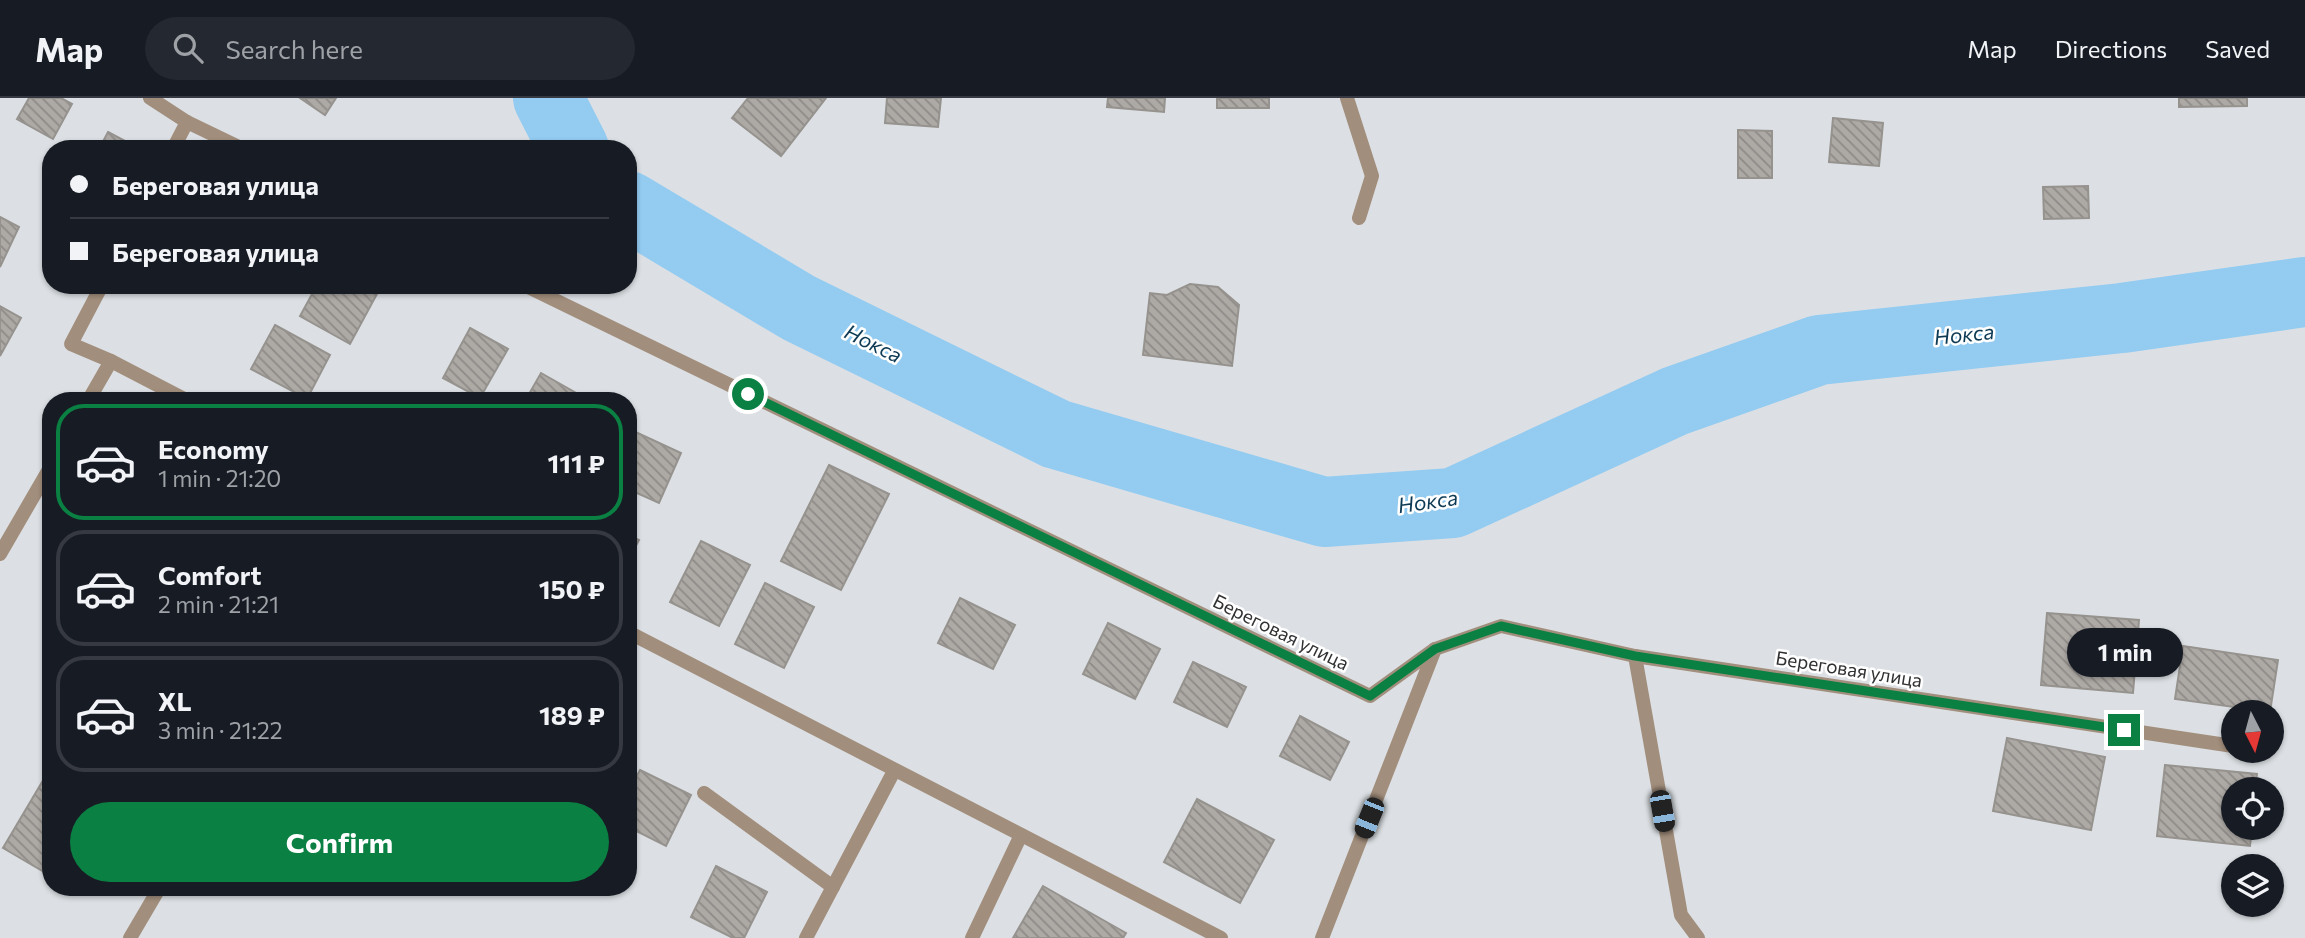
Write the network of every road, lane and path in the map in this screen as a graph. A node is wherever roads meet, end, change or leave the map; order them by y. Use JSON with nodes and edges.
{"nodes":[{"id":1,"x":150,"y":98,"type":"edge"},
{"id":2,"x":1347,"y":98,"type":"edge"},
{"id":3,"x":187,"y":122,"type":"junction"},
{"id":4,"x":178,"y":140,"type":"edge"},
{"id":5,"x":224,"y":140,"type":"edge"},
{"id":6,"x":1359,"y":218,"type":"dead end"},
{"id":7,"x":97,"y":294,"type":"edge"},
{"id":8,"x":543,"y":294,"type":"edge"},
{"id":9,"x":111,"y":361,"type":"junction"},
{"id":10,"x":93,"y":392,"type":"edge"},
{"id":11,"x":171,"y":392,"type":"edge"},
{"id":12,"x":42,"y":482,"type":"edge"},
{"id":13,"x":0,"y":554,"type":"edge"},
{"id":14,"x":637,"y":637,"type":"edge"},
{"id":15,"x":1435,"y":649,"type":"junction"},
{"id":16,"x":1635,"y":656,"type":"junction"},
{"id":17,"x":2221,"y":744,"type":"edge"},
{"id":18,"x":894,"y":771,"type":"junction"},
{"id":19,"x":704,"y":793,"type":"dead end"},
{"id":20,"x":1021,"y":835,"type":"junction"},
{"id":21,"x":833,"y":887,"type":"junction"},
{"id":22,"x":155,"y":896,"type":"edge"},
{"id":23,"x":130,"y":938,"type":"edge"},
{"id":24,"x":806,"y":938,"type":"edge"},
{"id":25,"x":972,"y":938,"type":"edge"},
{"id":26,"x":1221,"y":938,"type":"edge"},
{"id":27,"x":1322,"y":938,"type":"edge"},
{"id":28,"x":1698,"y":938,"type":"edge"}],
"edges":[{"from":1,"to":3,"type":"street"},
{"from":2,"to":6,"type":"street"},
{"from":3,"to":4,"type":"street"},
{"from":3,"to":5,"type":"street"},
{"from":7,"to":9,"type":"street"},
{"from":8,"to":15,"type":"street","name":"Береговая улица"},
{"from":9,"to":10,"type":"street"},
{"from":9,"to":11,"type":"street"},
{"from":12,"to":13,"type":"street"},
{"from":14,"to":18,"type":"street"},
{"from":15,"to":16,"type":"street","name":"Береговая улица"},
{"from":15,"to":27,"type":"street"},
{"from":16,"to":17,"type":"street","name":"Береговая улица"},
{"from":16,"to":28,"type":"street"},
{"from":18,"to":20,"type":"street"},
{"from":18,"to":21,"type":"street"},
{"from":19,"to":21,"type":"street"},
{"from":20,"to":25,"type":"street"},
{"from":20,"to":26,"type":"street"},
{"from":21,"to":24,"type":"street"},
{"from":22,"to":23,"type":"street"}]}
